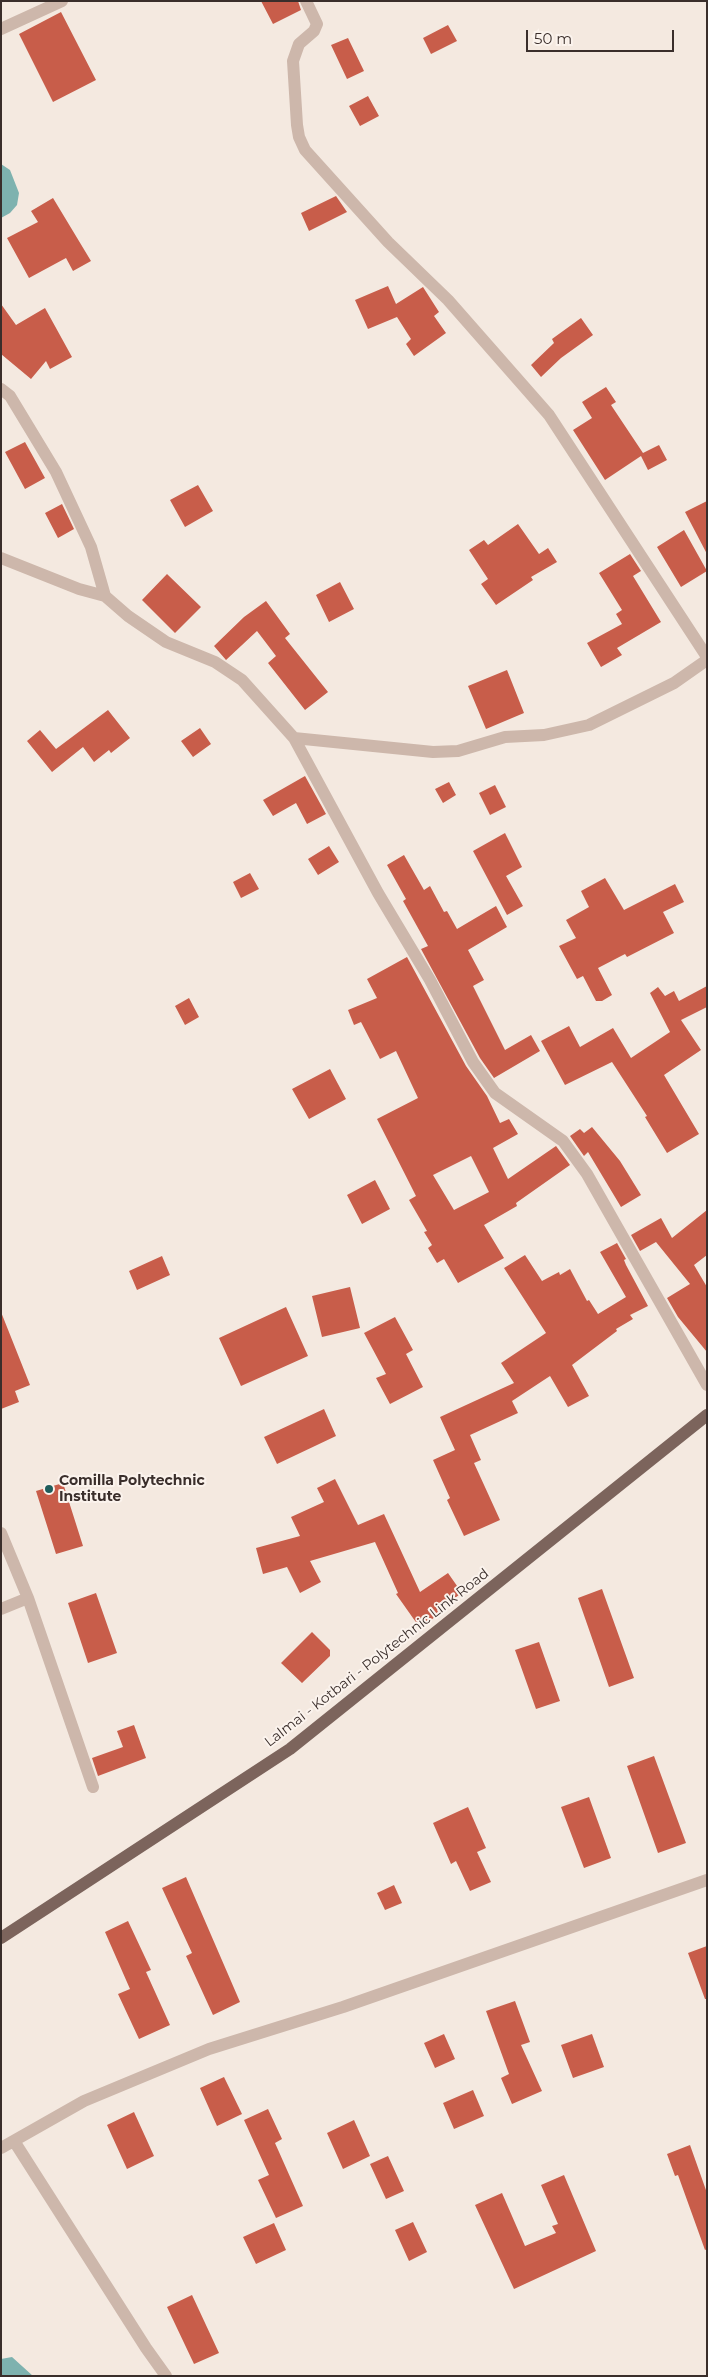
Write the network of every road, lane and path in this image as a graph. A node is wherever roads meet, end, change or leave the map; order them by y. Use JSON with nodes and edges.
{"nodes":[{"id":1,"x":62,"y":1,"type":"edge"},
{"id":2,"x":306,"y":1,"type":"edge"},
{"id":3,"x":1,"y":29,"type":"edge"},
{"id":4,"x":1,"y":389,"type":"edge"},
{"id":5,"x":1,"y":558,"type":"edge"},
{"id":6,"x":105,"y":596,"type":"junction"},
{"id":7,"x":707,"y":658,"type":"edge"},
{"id":8,"x":294,"y":738,"type":"junction"},
{"id":9,"x":707,"y":1385,"type":"edge"},
{"id":10,"x":707,"y":1415,"type":"edge"},
{"id":11,"x":1,"y":1533,"type":"edge"},
{"id":12,"x":28,"y":1598,"type":"junction"},
{"id":13,"x":1,"y":1609,"type":"edge"},
{"id":14,"x":93,"y":1787,"type":"dead end"},
{"id":15,"x":707,"y":1880,"type":"edge"},
{"id":16,"x":1,"y":1938,"type":"edge"},
{"id":17,"x":14,"y":2141,"type":"junction"},
{"id":18,"x":1,"y":2148,"type":"edge"},
{"id":19,"x":166,"y":2376,"type":"edge"}],
"edges":[{"from":1,"to":3,"type":"street"},
{"from":2,"to":7,"type":"street"},
{"from":4,"to":6,"type":"street"},
{"from":5,"to":6,"type":"street"},
{"from":6,"to":8,"type":"street"},
{"from":7,"to":8,"type":"street"},
{"from":8,"to":9,"type":"street"},
{"from":10,"to":16,"type":"main road","name":"Lalmai - Kotbari - Polytechnic Link Road"},
{"from":11,"to":12,"type":"street"},
{"from":12,"to":13,"type":"street"},
{"from":12,"to":14,"type":"street"},
{"from":15,"to":17,"type":"street"},
{"from":17,"to":18,"type":"street"},
{"from":17,"to":19,"type":"street"}]}
